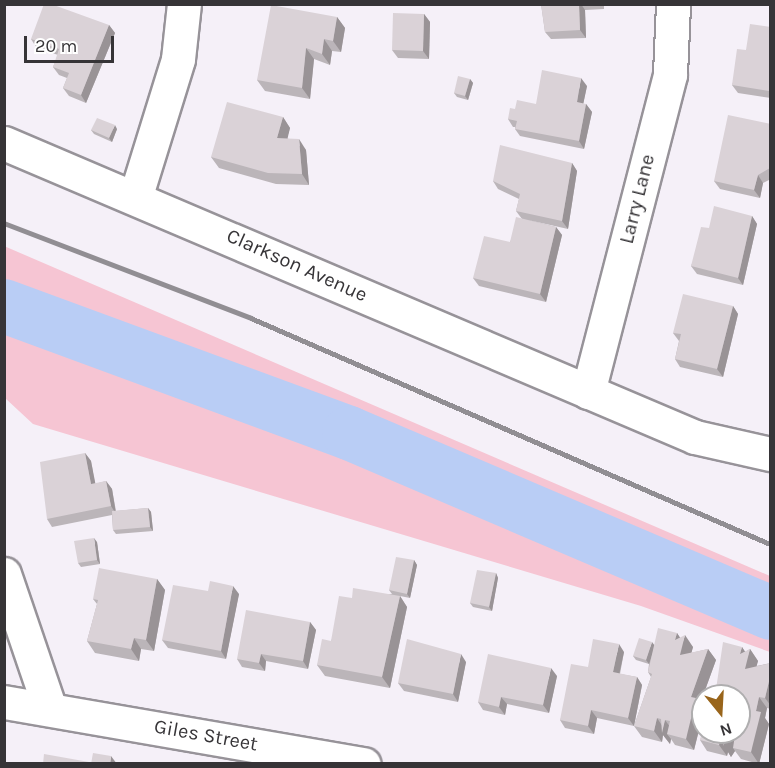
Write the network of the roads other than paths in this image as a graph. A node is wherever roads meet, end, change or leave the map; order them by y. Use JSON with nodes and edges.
{"nodes":[{"id":1,"x":184,"y":4,"type":"edge"},
{"id":2,"x":673,"y":4,"type":"edge"},
{"id":3,"x":4,"y":142,"type":"edge"},
{"id":4,"x":136,"y":195,"type":"junction"},
{"id":5,"x":588,"y":392,"type":"junction"},
{"id":6,"x":771,"y":454,"type":"edge"},
{"id":7,"x":4,"y":574,"type":"edge"},
{"id":8,"x":4,"y":702,"type":"edge"},
{"id":9,"x":49,"y":706,"type":"junction"},
{"id":10,"x":364,"y":764,"type":"edge"}],
"edges":[{"from":1,"to":4,"type":"street"},
{"from":2,"to":5,"type":"street","name":"Larry Lane"},
{"from":3,"to":4,"type":"street","name":"Clarkson Avenue"},
{"from":4,"to":5,"type":"street","name":"Clarkson Avenue"},
{"from":5,"to":6,"type":"street","name":"Clarkson Avenue"},
{"from":7,"to":9,"type":"street"},
{"from":8,"to":9,"type":"street","name":"Giles Street"},
{"from":9,"to":10,"type":"street","name":"Giles Street"}]}
